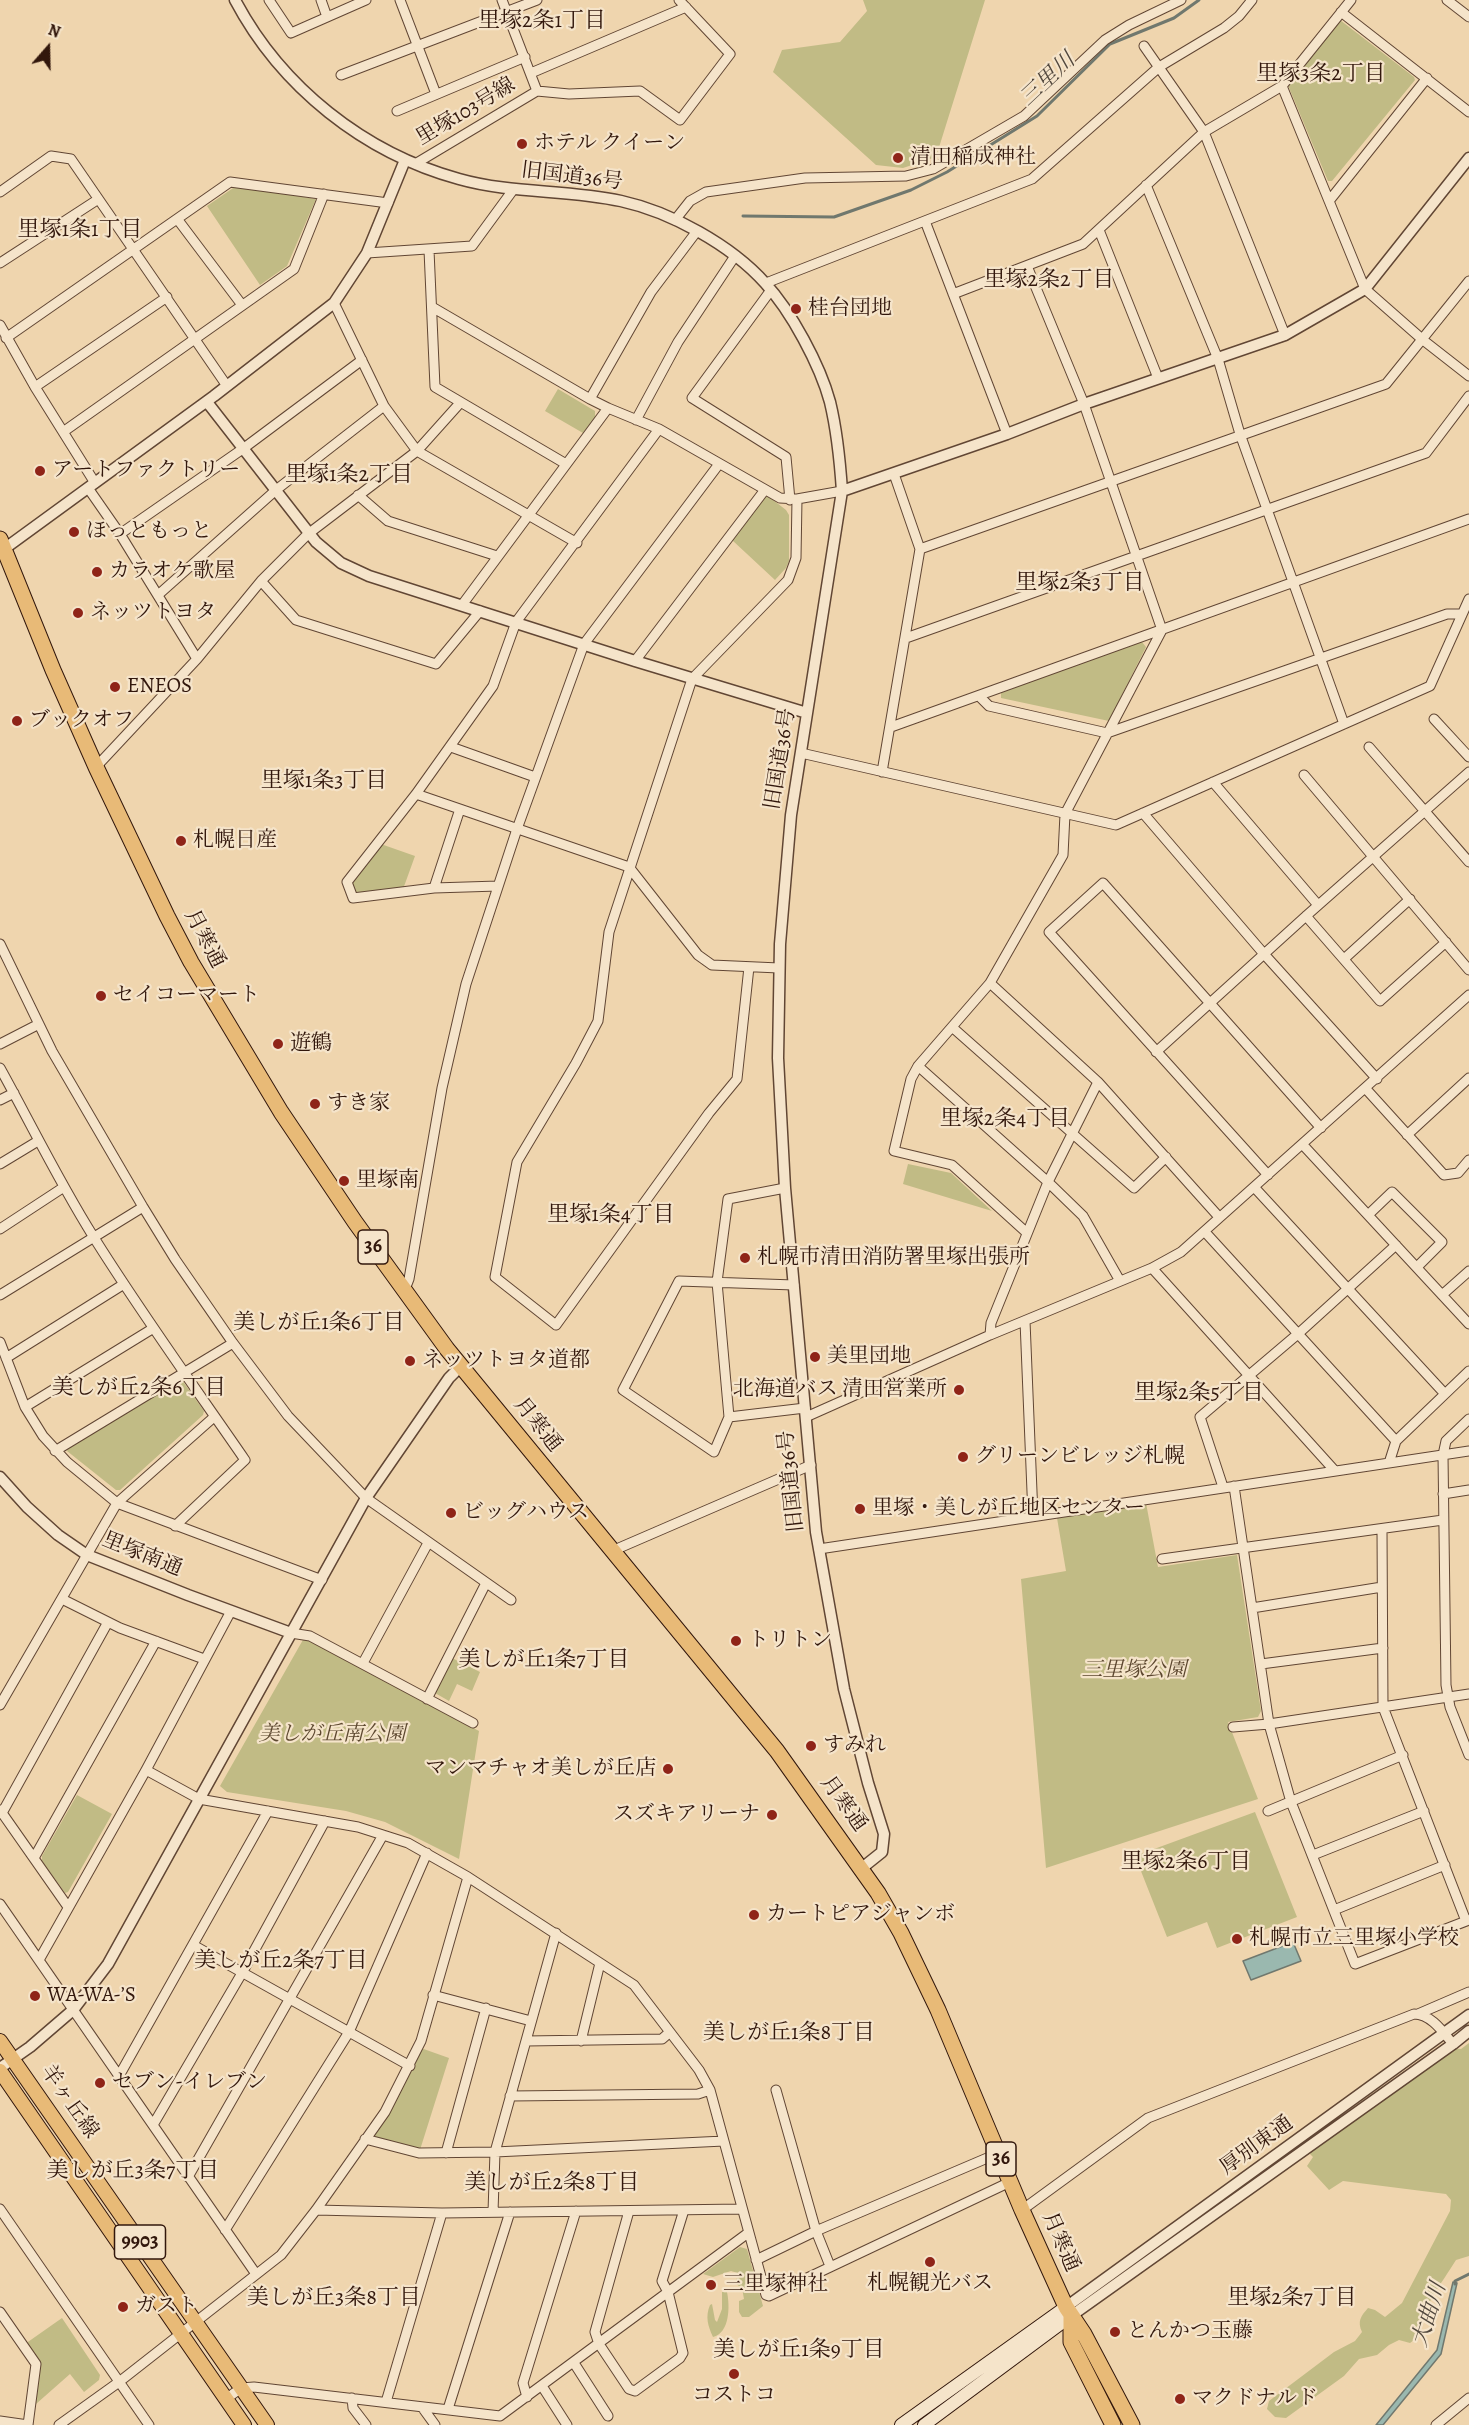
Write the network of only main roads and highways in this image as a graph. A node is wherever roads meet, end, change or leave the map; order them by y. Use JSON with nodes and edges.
{"nodes":[{"id":1,"x":1,"y":547,"type":"edge"},
{"id":2,"x":0,"y":2041,"type":"edge"},
{"id":3,"x":0,"y":2070,"type":"edge"},
{"id":4,"x":1068,"y":2312,"type":"junction"},
{"id":5,"x":244,"y":2425,"type":"edge"},
{"id":6,"x":267,"y":2425,"type":"edge"},
{"id":7,"x":901,"y":2425,"type":"edge"},
{"id":8,"x":924,"y":2425,"type":"edge"},
{"id":9,"x":1113,"y":2425,"type":"edge"},
{"id":10,"x":1132,"y":2425,"type":"edge"}],
"edges":[{"from":1,"to":4,"type":"highway","name":"月寒通","number":"36"},
{"from":2,"to":6,"type":"main road","name":"羊ヶ丘線","number":"9903"},
{"from":3,"to":5,"type":"main road","name":"羊ヶ丘線","number":"9903"},
{"from":4,"to":7,"type":"main road"},
{"from":4,"to":8,"type":"main road"},
{"from":4,"to":9,"type":"highway","name":"月寒通","number":"36"},
{"from":4,"to":10,"type":"highway","name":"月寒通","number":"36"}]}
